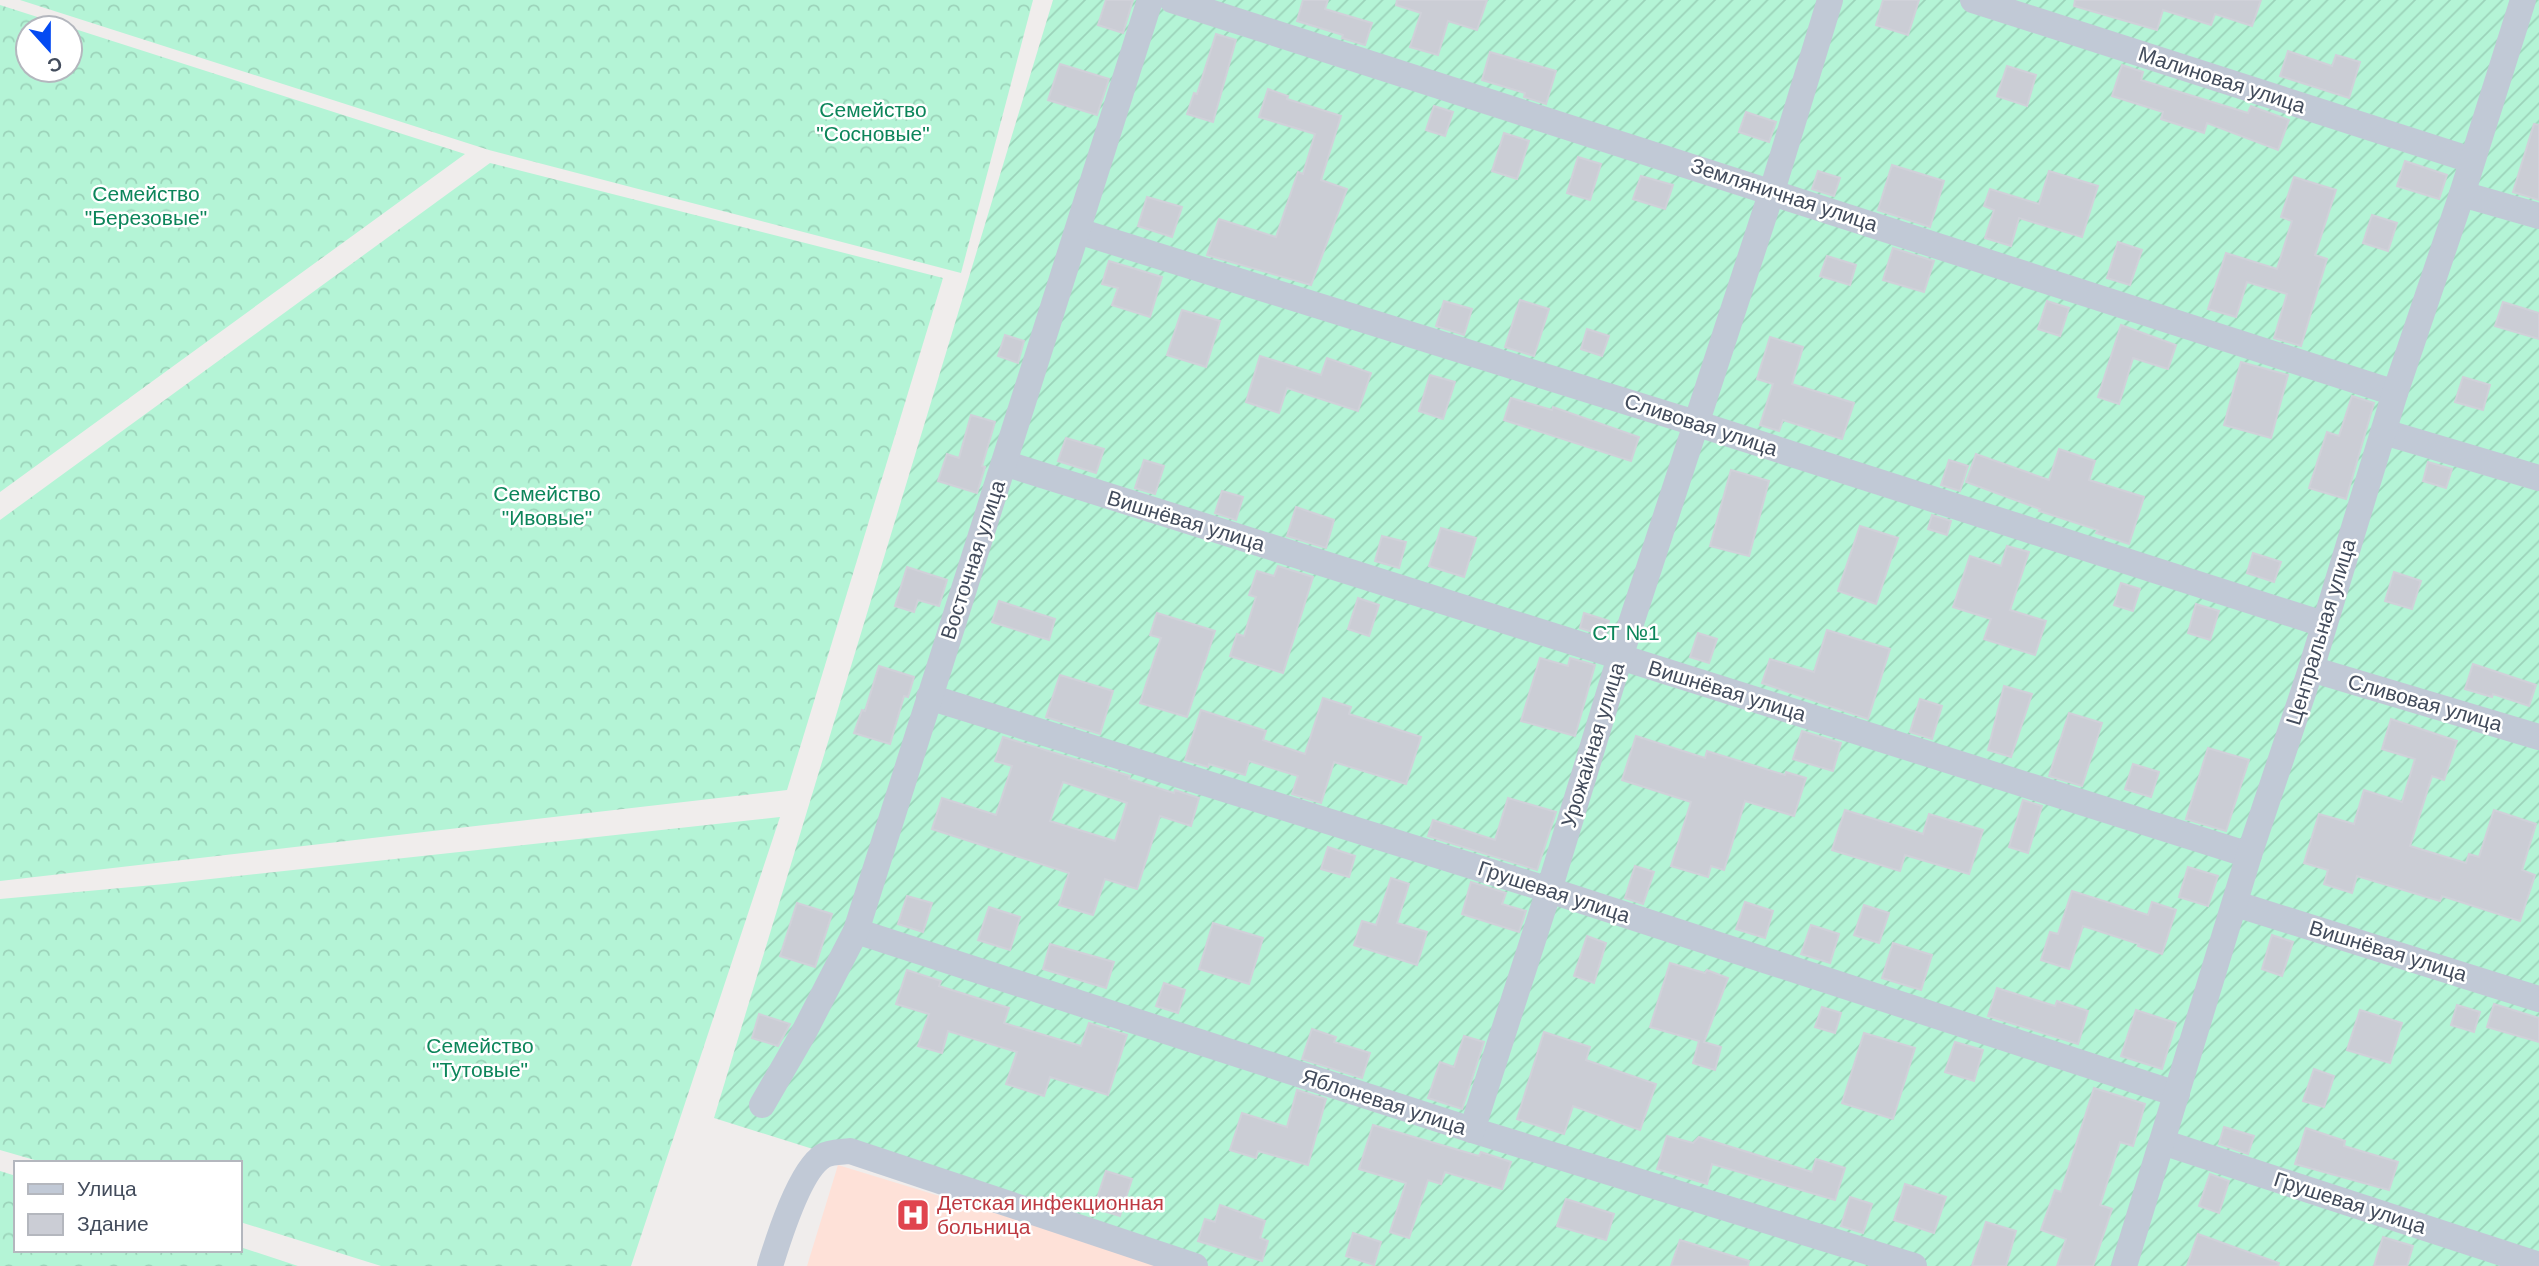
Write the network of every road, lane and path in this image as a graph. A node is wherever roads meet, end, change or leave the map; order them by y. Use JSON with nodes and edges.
{"nodes":[{"id":1,"x":1150,"y":0,"type":"edge"},
{"id":2,"x":1172,"y":0,"type":"edge"},
{"id":3,"x":1830,"y":0,"type":"edge"},
{"id":4,"x":1973,"y":0,"type":"edge"},
{"id":5,"x":2523,"y":0,"type":"edge"},
{"id":6,"x":2471,"y":160,"type":"junction"},
{"id":7,"x":1772,"y":191,"type":"junction"},
{"id":8,"x":2462,"y":194,"type":"junction"},
{"id":9,"x":2539,"y":216,"type":"edge"},
{"id":10,"x":1078,"y":232,"type":"junction"},
{"id":11,"x":2395,"y":393,"type":"junction"},
{"id":12,"x":1695,"y":423,"type":"junction"},
{"id":13,"x":2384,"y":432,"type":"junction"},
{"id":14,"x":1004,"y":463,"type":"junction"},
{"id":15,"x":2539,"y":478,"type":"edge"},
{"id":16,"x":2323,"y":624,"type":"junction"},
{"id":17,"x":1620,"y":657,"type":"junction"},
{"id":18,"x":2311,"y":669,"type":"junction"},
{"id":19,"x":929,"y":697,"type":"junction"},
{"id":20,"x":2539,"y":737,"type":"edge"},
{"id":21,"x":2249,"y":855,"type":"junction"},
{"id":22,"x":1549,"y":890,"type":"junction"},
{"id":23,"x":2236,"y":904,"type":"junction"},
{"id":24,"x":856,"y":931,"type":"junction"},
{"id":25,"x":2539,"y":999,"type":"edge"},
{"id":26,"x":2177,"y":1094,"type":"junction"},
{"id":27,"x":762,"y":1105,"type":"dead end"},
{"id":28,"x":1472,"y":1130,"type":"junction"},
{"id":29,"x":2162,"y":1142,"type":"junction"},
{"id":30,"x":2539,"y":1265,"type":"edge"},
{"id":31,"x":770,"y":1266,"type":"edge"},
{"id":32,"x":1195,"y":1266,"type":"edge"},
{"id":33,"x":1914,"y":1266,"type":"edge"},
{"id":34,"x":2124,"y":1266,"type":"edge"}],
"edges":[{"from":1,"to":10,"type":"street","name":"Восточная улица"},
{"from":2,"to":7,"type":"street","name":"Земляничная улица"},
{"from":3,"to":7,"type":"street","name":"Урожайная улица"},
{"from":4,"to":6,"type":"street","name":"Малиновая улица"},
{"from":5,"to":6,"type":"street","name":"Центральная улица"},
{"from":6,"to":8,"type":"street","name":"Центральная улица"},
{"from":7,"to":11,"type":"street","name":"Земляничная улица"},
{"from":7,"to":12,"type":"street","name":"Урожайная улица"},
{"from":8,"to":9,"type":"street"},
{"from":8,"to":11,"type":"street","name":"Центральная улица"},
{"from":10,"to":12,"type":"street","name":"Сливовая улица"},
{"from":10,"to":14,"type":"street","name":"Восточная улица"},
{"from":11,"to":13,"type":"street","name":"Центральная улица"},
{"from":12,"to":16,"type":"street","name":"Сливовая улица"},
{"from":12,"to":17,"type":"street","name":"Урожайная улица"},
{"from":13,"to":15,"type":"street"},
{"from":13,"to":16,"type":"street","name":"Центральная улица"},
{"from":14,"to":17,"type":"street","name":"Вишнёвая улица"},
{"from":14,"to":19,"type":"street","name":"Восточная улица"},
{"from":16,"to":18,"type":"street","name":"Центральная улица"},
{"from":17,"to":21,"type":"street","name":"Вишнёвая улица"},
{"from":17,"to":22,"type":"street","name":"Урожайная улица"},
{"from":18,"to":20,"type":"street","name":"Сливовая улица"},
{"from":18,"to":21,"type":"street","name":"Центральная улица"},
{"from":19,"to":22,"type":"street","name":"Грушевая улица"},
{"from":19,"to":24,"type":"street","name":"Восточная улица"},
{"from":21,"to":23,"type":"street","name":"Центральная улица"},
{"from":22,"to":26,"type":"street","name":"Грушевая улица"},
{"from":22,"to":28,"type":"street","name":"Урожайная улица"},
{"from":23,"to":25,"type":"street","name":"Вишнёвая улица"},
{"from":23,"to":26,"type":"street","name":"Центральная улица"},
{"from":24,"to":27,"type":"street","name":"Восточная улица"},
{"from":24,"to":28,"type":"street","name":"Яблоневая улица"},
{"from":26,"to":29,"type":"street","name":"Центральная улица"},
{"from":28,"to":33,"type":"street","name":"Яблоневая улица"},
{"from":29,"to":30,"type":"street","name":"Грушевая улица"},
{"from":29,"to":34,"type":"street","name":"Центральная улица"},
{"from":31,"to":32,"type":"street"}]}
